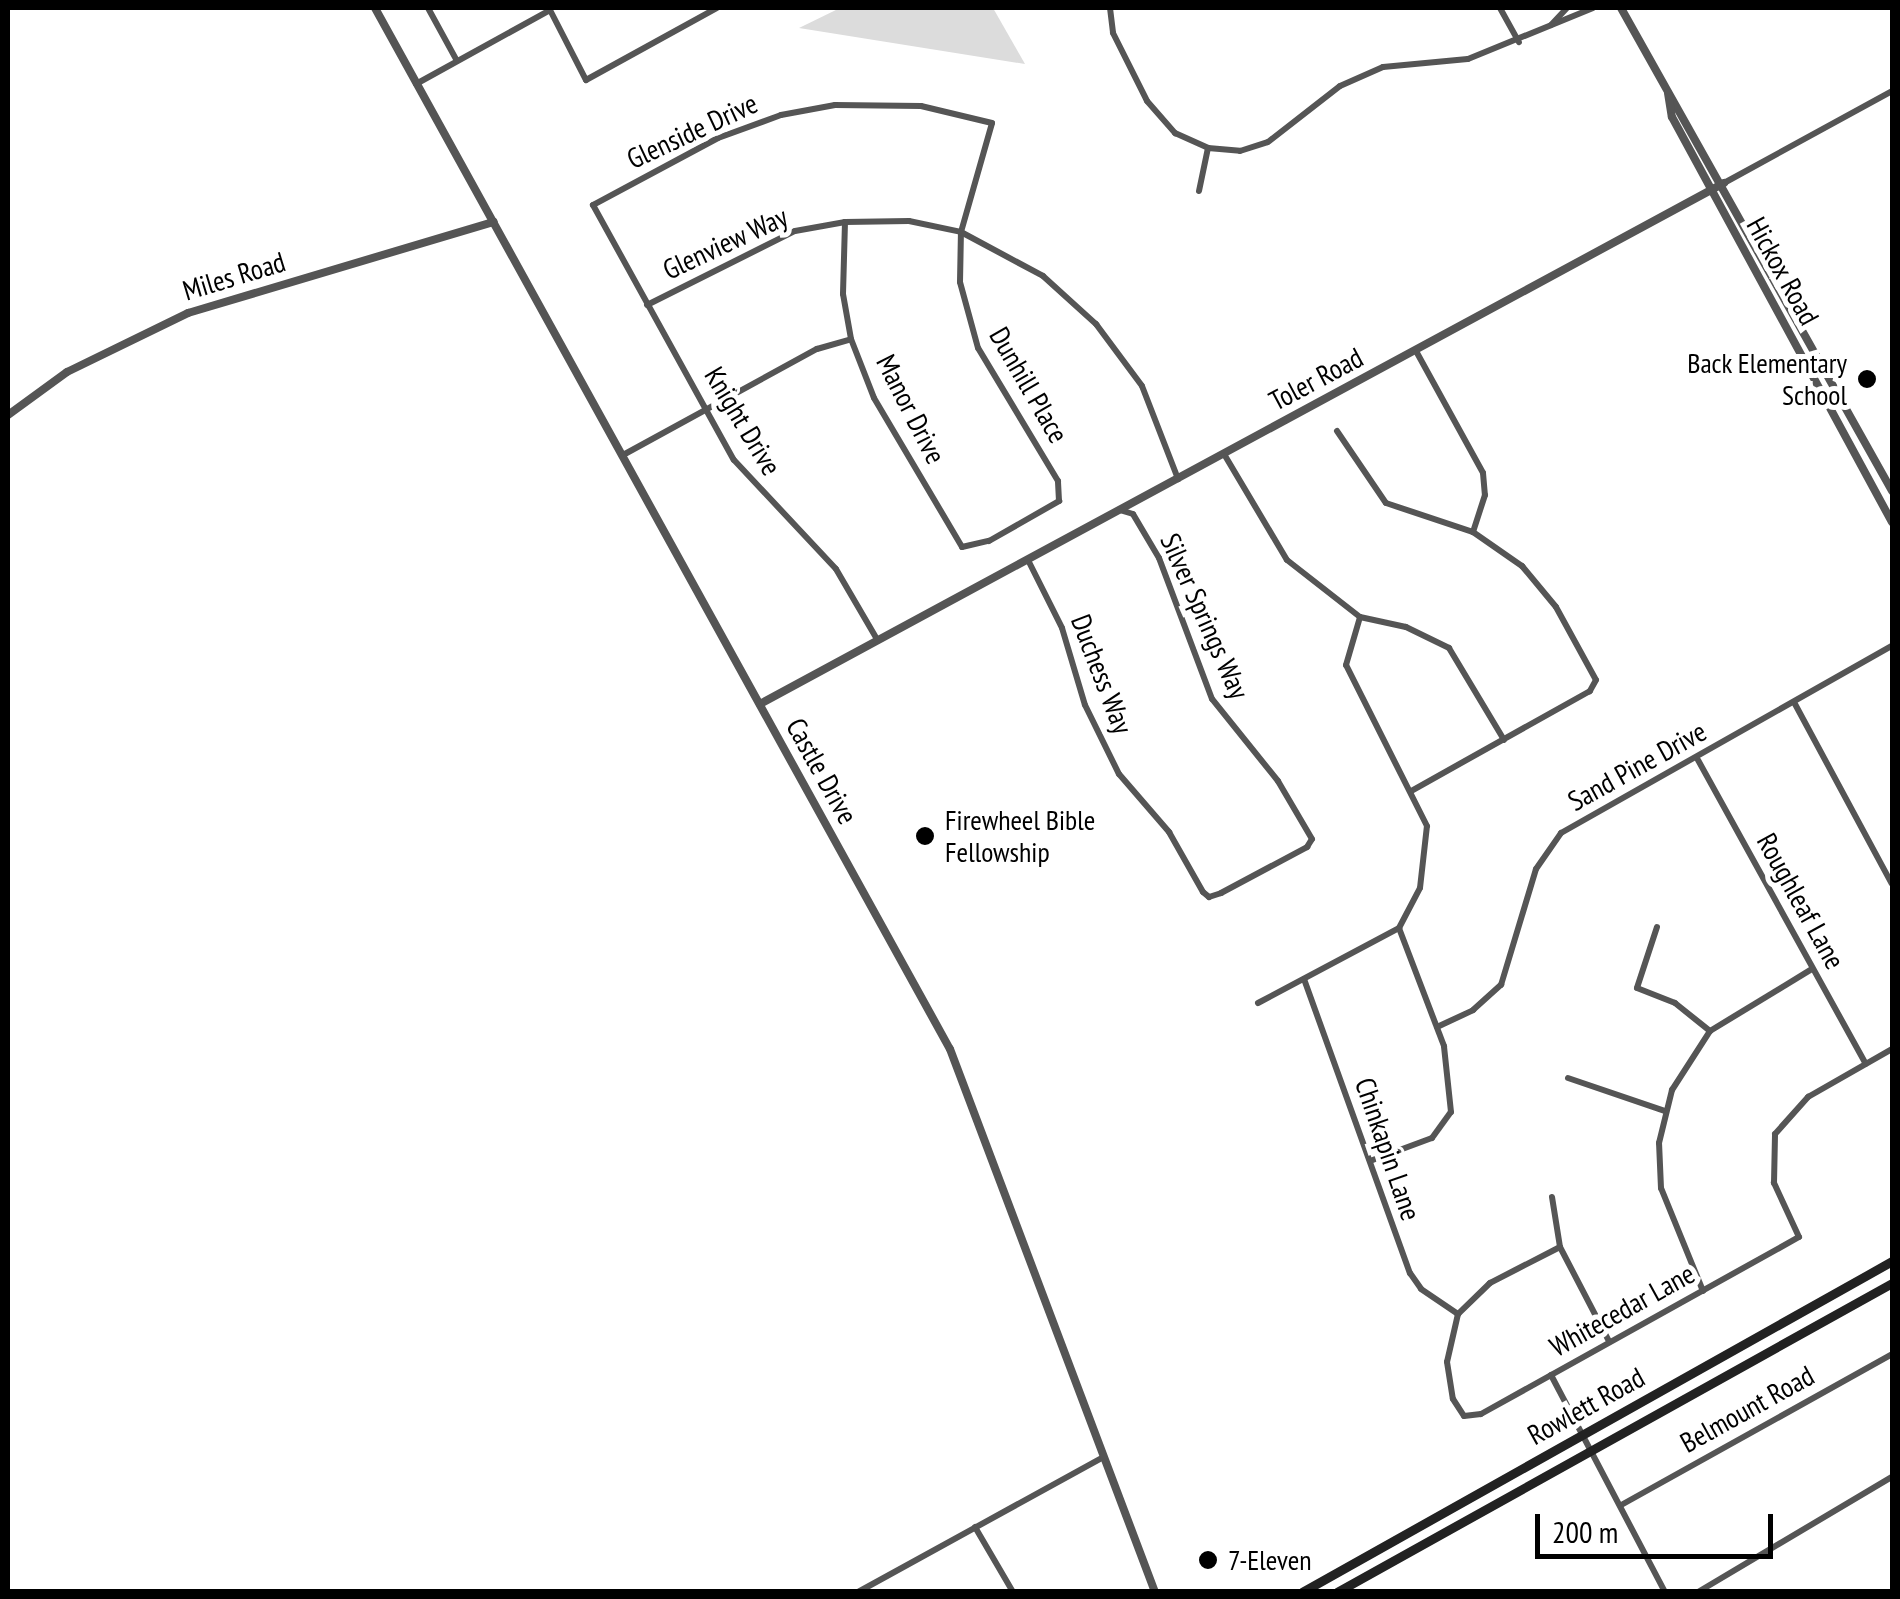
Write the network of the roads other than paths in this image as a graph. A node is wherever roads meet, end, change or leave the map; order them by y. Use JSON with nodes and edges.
{"nodes":[{"id":1,"x":375,"y":8,"type":"edge"},
{"id":2,"x":428,"y":8,"type":"edge"},
{"id":3,"x":717,"y":8,"type":"edge"},
{"id":4,"x":1110,"y":8,"type":"edge"},
{"id":5,"x":1500,"y":8,"type":"edge"},
{"id":6,"x":1567,"y":8,"type":"edge"},
{"id":7,"x":1594,"y":8,"type":"edge"},
{"id":8,"x":1621,"y":8,"type":"edge"},
{"id":9,"x":550,"y":9,"type":"edge"},
{"id":10,"x":1550,"y":26,"type":"junction"},
{"id":11,"x":1518,"y":42,"type":"junction"},
{"id":12,"x":457,"y":61,"type":"junction"},
{"id":13,"x":415,"y":84,"type":"junction"},
{"id":14,"x":1892,"y":91,"type":"edge"},
{"id":15,"x":1668,"y":93,"type":"junction"},
{"id":16,"x":992,"y":123,"type":"joint"},
{"id":17,"x":1208,"y":148,"type":"junction"},
{"id":18,"x":1724,"y":183,"type":"junction"},
{"id":19,"x":1712,"y":190,"type":"junction"},
{"id":20,"x":1200,"y":191,"type":"dead end"},
{"id":21,"x":592,"y":205,"type":"joint"},
{"id":22,"x":494,"y":222,"type":"junction"},
{"id":23,"x":845,"y":222,"type":"junction"},
{"id":24,"x":961,"y":232,"type":"junction"},
{"id":25,"x":647,"y":305,"type":"junction"},
{"id":26,"x":851,"y":338,"type":"junction"},
{"id":27,"x":1416,"y":350,"type":"junction"},
{"id":28,"x":1821,"y":360,"type":"junction"},
{"id":29,"x":1810,"y":366,"type":"junction"},
{"id":30,"x":1819,"y":384,"type":"junction"},
{"id":31,"x":707,"y":408,"type":"junction"},
{"id":32,"x":8,"y":416,"type":"edge"},
{"id":33,"x":1337,"y":431,"type":"dead end"},
{"id":34,"x":1871,"y":452,"type":"junction"},
{"id":35,"x":1224,"y":454,"type":"junction"},
{"id":36,"x":622,"y":456,"type":"junction"},
{"id":37,"x":1178,"y":478,"type":"junction"},
{"id":38,"x":1892,"y":491,"type":"edge"},
{"id":39,"x":1120,"y":510,"type":"junction"},
{"id":40,"x":1892,"y":522,"type":"edge"},
{"id":41,"x":1016,"y":524,"type":"joint"},
{"id":42,"x":1473,"y":532,"type":"junction"},
{"id":43,"x":1028,"y":560,"type":"junction"},
{"id":44,"x":1360,"y":618,"type":"junction"},
{"id":45,"x":878,"y":642,"type":"junction"},
{"id":46,"x":1890,"y":648,"type":"edge"},
{"id":47,"x":1892,"y":660,"type":"edge"},
{"id":48,"x":760,"y":704,"type":"junction"},
{"id":49,"x":1795,"y":704,"type":"junction"},
{"id":50,"x":1504,"y":740,"type":"junction"},
{"id":51,"x":1698,"y":760,"type":"junction"},
{"id":52,"x":1411,"y":791,"type":"junction"},
{"id":53,"x":1892,"y":884,"type":"edge"},
{"id":54,"x":1209,"y":897,"type":"joint"},
{"id":55,"x":1399,"y":928,"type":"junction"},
{"id":56,"x":1657,"y":928,"type":"dead end"},
{"id":57,"x":1812,"y":968,"type":"junction"},
{"id":58,"x":1304,"y":979,"type":"junction"},
{"id":59,"x":1258,"y":1003,"type":"dead end"},
{"id":60,"x":1437,"y":1027,"type":"junction"},
{"id":61,"x":1710,"y":1031,"type":"junction"},
{"id":62,"x":1892,"y":1049,"type":"edge"},
{"id":63,"x":1866,"y":1064,"type":"junction"},
{"id":64,"x":1568,"y":1078,"type":"dead end"},
{"id":65,"x":1665,"y":1112,"type":"junction"},
{"id":66,"x":1370,"y":1161,"type":"junction"},
{"id":67,"x":1552,"y":1197,"type":"dead end"},
{"id":68,"x":1560,"y":1247,"type":"junction"},
{"id":69,"x":1892,"y":1261,"type":"edge"},
{"id":70,"x":1892,"y":1284,"type":"edge"},
{"id":71,"x":1703,"y":1290,"type":"junction"},
{"id":72,"x":1458,"y":1314,"type":"junction"},
{"id":73,"x":1610,"y":1341,"type":"junction"},
{"id":74,"x":1892,"y":1354,"type":"edge"},
{"id":75,"x":1551,"y":1375,"type":"junction"},
{"id":76,"x":1584,"y":1433,"type":"junction"},
{"id":77,"x":1591,"y":1448,"type":"junction"},
{"id":78,"x":1106,"y":1456,"type":"junction"},
{"id":79,"x":1892,"y":1477,"type":"edge"},
{"id":80,"x":1623,"y":1504,"type":"junction"},
{"id":81,"x":1431,"y":1519,"type":"junction"},
{"id":82,"x":975,"y":1527,"type":"junction"},
{"id":83,"x":1440,"y":1536,"type":"junction"},
{"id":84,"x":858,"y":1592,"type":"edge"},
{"id":85,"x":1012,"y":1592,"type":"edge"},
{"id":86,"x":1155,"y":1592,"type":"edge"},
{"id":87,"x":1302,"y":1592,"type":"edge"},
{"id":88,"x":1337,"y":1592,"type":"edge"},
{"id":89,"x":1665,"y":1592,"type":"edge"},
{"id":90,"x":1698,"y":1592,"type":"edge"}],
"edges":[{"from":1,"to":13,"type":"street","name":"Castle Drive"},
{"from":2,"to":12,"type":"street"},
{"from":3,"to":9,"type":"street"},
{"from":4,"to":17,"type":"street"},
{"from":5,"to":11,"type":"street"},
{"from":6,"to":10,"type":"street"},
{"from":7,"to":10,"type":"street"},
{"from":8,"to":15,"type":"street","name":"Hickox Road"},
{"from":9,"to":12,"type":"street"},
{"from":10,"to":11,"type":"street"},
{"from":11,"to":17,"type":"street"},
{"from":12,"to":13,"type":"street"},
{"from":13,"to":22,"type":"street","name":"Castle Drive"},
{"from":14,"to":18,"type":"street","name":"Toler Road"},
{"from":15,"to":18,"type":"street","name":"Hickox Road"},
{"from":15,"to":19,"type":"street","name":"Hickox Road"},
{"from":16,"to":21,"type":"street","name":"Glenside Drive"},
{"from":16,"to":24,"type":"street","name":"Dunhill Place"},
{"from":17,"to":20,"type":"street"},
{"from":18,"to":19,"type":"street","name":"Toler Road"},
{"from":18,"to":28,"type":"street","name":"Hickox Road"},
{"from":19,"to":27,"type":"street","name":"Toler Road"},
{"from":19,"to":29,"type":"street","name":"Hickox Road"},
{"from":21,"to":25,"type":"street","name":"Knight Drive"},
{"from":22,"to":32,"type":"street","name":"Miles Road"},
{"from":22,"to":36,"type":"street","name":"Castle Drive"},
{"from":23,"to":24,"type":"street","name":"Glenview Way"},
{"from":23,"to":25,"type":"street","name":"Glenview Way"},
{"from":23,"to":26,"type":"street","name":"Manor Drive"},
{"from":24,"to":37,"type":"street","name":"Glenview Way"},
{"from":24,"to":41,"type":"street","name":"Dunhill Place"},
{"from":25,"to":31,"type":"street","name":"Knight Drive"},
{"from":26,"to":31,"type":"street"},
{"from":26,"to":41,"type":"street","name":"Manor Drive"},
{"from":27,"to":35,"type":"street","name":"Toler Road"},
{"from":27,"to":42,"type":"street"},
{"from":28,"to":29,"type":"street"},
{"from":28,"to":34,"type":"street","name":"Hickox Road"},
{"from":29,"to":30,"type":"street","name":"Hickox Road"},
{"from":30,"to":34,"type":"street"},
{"from":30,"to":40,"type":"street","name":"Hickox Road"},
{"from":31,"to":36,"type":"street"},
{"from":31,"to":45,"type":"street","name":"Knight Drive"},
{"from":33,"to":42,"type":"street"},
{"from":34,"to":38,"type":"street","name":"Hickox Road"},
{"from":35,"to":37,"type":"street","name":"Toler Road"},
{"from":35,"to":44,"type":"street"},
{"from":36,"to":48,"type":"street","name":"Castle Drive"},
{"from":37,"to":39,"type":"street","name":"Toler Road"},
{"from":39,"to":43,"type":"street","name":"Toler Road"},
{"from":39,"to":54,"type":"street","name":"Silver Springs Way"},
{"from":42,"to":50,"type":"street"},
{"from":43,"to":45,"type":"street","name":"Toler Road"},
{"from":43,"to":54,"type":"street","name":"Duchess Way"},
{"from":44,"to":50,"type":"street"},
{"from":44,"to":52,"type":"street"},
{"from":45,"to":48,"type":"street","name":"Toler Road"},
{"from":46,"to":47,"type":"street"},
{"from":46,"to":49,"type":"street","name":"Sand Pine Drive"},
{"from":48,"to":78,"type":"street","name":"Castle Drive"},
{"from":49,"to":51,"type":"street","name":"Sand Pine Drive"},
{"from":49,"to":53,"type":"street"},
{"from":50,"to":52,"type":"street"},
{"from":51,"to":57,"type":"street","name":"Roughleaf Lane"},
{"from":51,"to":60,"type":"street","name":"Sand Pine Drive"},
{"from":52,"to":55,"type":"street"},
{"from":55,"to":58,"type":"street"},
{"from":55,"to":60,"type":"street"},
{"from":56,"to":61,"type":"street"},
{"from":57,"to":61,"type":"street"},
{"from":57,"to":63,"type":"street","name":"Roughleaf Lane"},
{"from":58,"to":59,"type":"street"},
{"from":58,"to":66,"type":"street","name":"Chinkapin Lane"},
{"from":60,"to":66,"type":"street"},
{"from":61,"to":65,"type":"street"},
{"from":62,"to":63,"type":"street"},
{"from":63,"to":71,"type":"street","name":"Whitecedar Lane"},
{"from":64,"to":65,"type":"street"},
{"from":65,"to":71,"type":"street"},
{"from":66,"to":72,"type":"street","name":"Chinkapin Lane"},
{"from":67,"to":68,"type":"street"},
{"from":68,"to":72,"type":"street"},
{"from":68,"to":73,"type":"street"},
{"from":69,"to":76,"type":"main road","name":"Rowlett Road"},
{"from":70,"to":77,"type":"main road","name":"Rowlett Road"},
{"from":71,"to":73,"type":"street","name":"Whitecedar Lane"},
{"from":72,"to":75,"type":"street","name":"Whitecedar Lane"},
{"from":73,"to":75,"type":"street","name":"Whitecedar Lane"},
{"from":74,"to":80,"type":"street","name":"Belmount Road"},
{"from":75,"to":76,"type":"street"},
{"from":76,"to":77,"type":"street"},
{"from":76,"to":81,"type":"main road","name":"Rowlett Road"},
{"from":77,"to":80,"type":"street"},
{"from":77,"to":83,"type":"main road","name":"Rowlett Road"},
{"from":78,"to":82,"type":"street"},
{"from":78,"to":86,"type":"street","name":"Castle Drive"},
{"from":79,"to":90,"type":"street"},
{"from":80,"to":89,"type":"street"},
{"from":81,"to":83,"type":"main road"},
{"from":81,"to":87,"type":"main road","name":"Rowlett Road"},
{"from":82,"to":84,"type":"street"},
{"from":82,"to":85,"type":"street"},
{"from":83,"to":88,"type":"main road","name":"Rowlett Road"}]}
